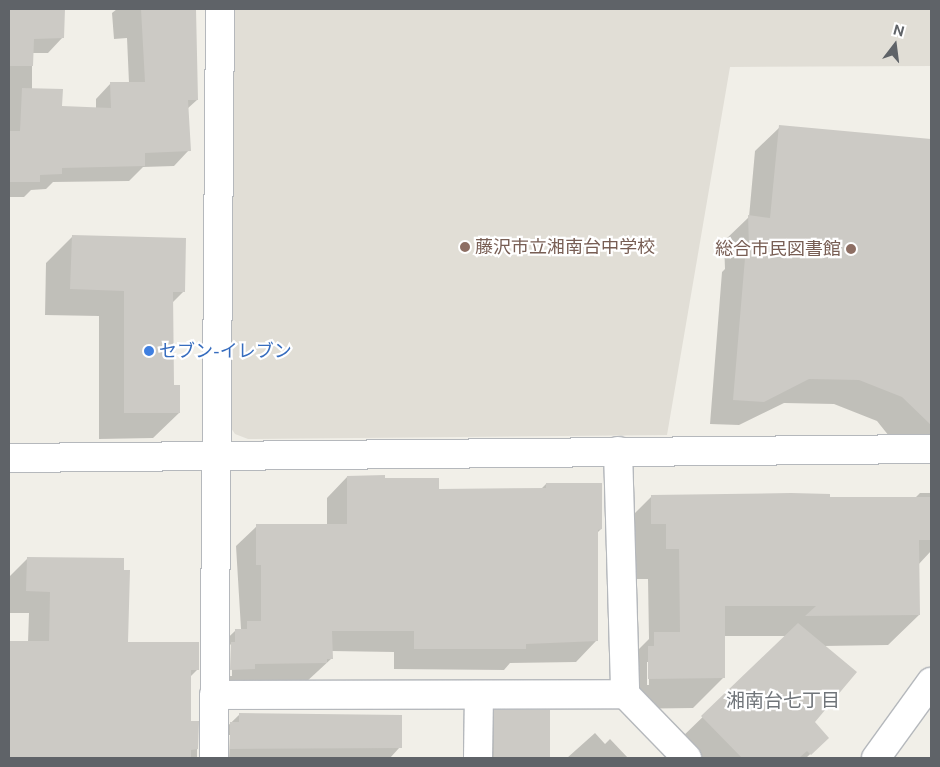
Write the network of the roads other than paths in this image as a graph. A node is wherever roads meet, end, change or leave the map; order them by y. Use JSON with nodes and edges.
{"nodes":[{"id":1,"x":220,"y":9,"type":"edge"},
{"id":2,"x":931,"y":449,"type":"edge"},
{"id":3,"x":618,"y":451,"type":"junction"},
{"id":4,"x":217,"y":456,"type":"junction"},
{"id":5,"x":9,"y":458,"type":"edge"},
{"id":6,"x":931,"y":682,"type":"edge"},
{"id":7,"x":625,"y":694,"type":"junction"},
{"id":8,"x":478,"y":695,"type":"junction"},
{"id":9,"x":214,"y":696,"type":"junction"},
{"id":10,"x":214,"y":758,"type":"edge"},
{"id":11,"x":478,"y":758,"type":"edge"},
{"id":12,"x":687,"y":758,"type":"edge"},
{"id":13,"x":876,"y":758,"type":"edge"}],
"edges":[{"from":1,"to":4,"type":"street"},
{"from":2,"to":3,"type":"street"},
{"from":3,"to":4,"type":"street"},
{"from":3,"to":7,"type":"street"},
{"from":4,"to":5,"type":"street"},
{"from":4,"to":9,"type":"street"},
{"from":6,"to":13,"type":"street"},
{"from":7,"to":8,"type":"street"},
{"from":7,"to":12,"type":"street"},
{"from":8,"to":9,"type":"street"},
{"from":8,"to":11,"type":"street"},
{"from":9,"to":10,"type":"street"}]}
